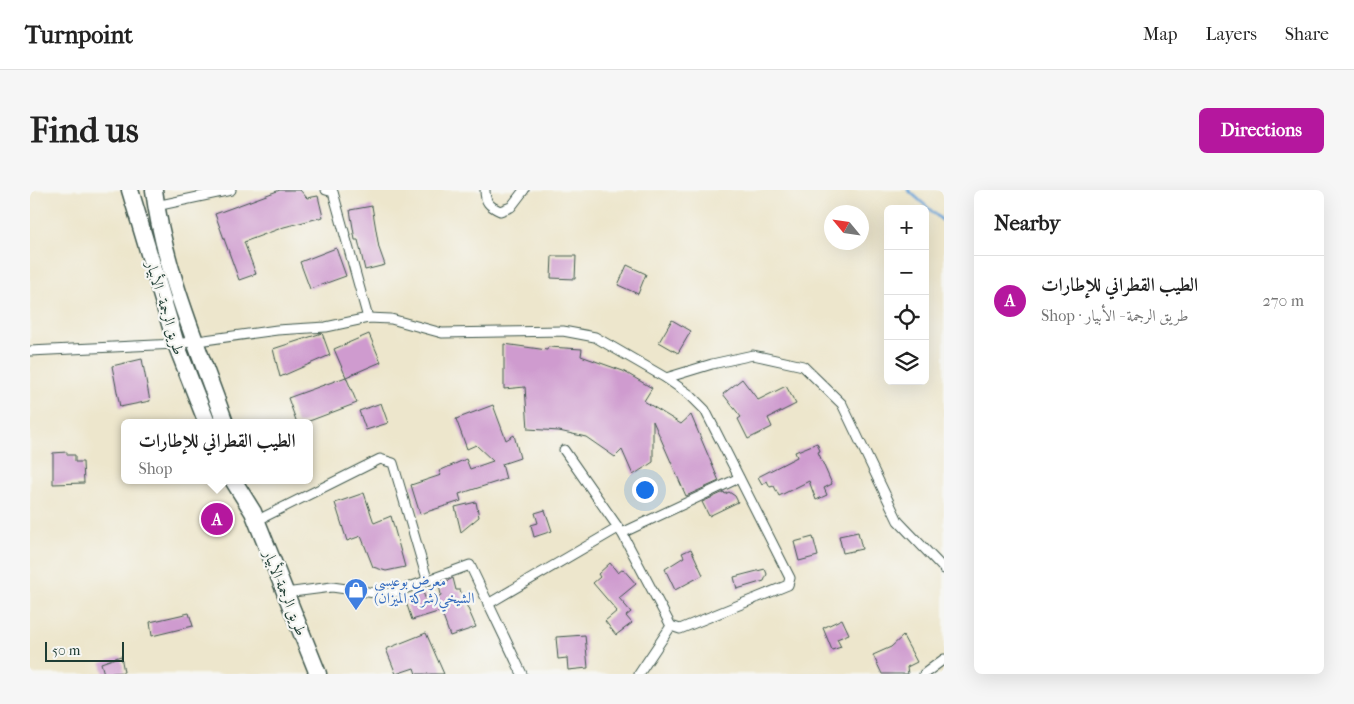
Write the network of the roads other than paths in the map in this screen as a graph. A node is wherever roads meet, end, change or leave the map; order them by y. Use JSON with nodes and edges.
{"nodes":[{"id":1,"x":130,"y":190,"type":"edge"},
{"id":2,"x":231,"y":190,"type":"edge"},
{"id":3,"x":485,"y":190,"type":"edge"},
{"id":4,"x":524,"y":190,"type":"edge"},
{"id":5,"x":332,"y":191,"type":"edge"},
{"id":6,"x":188,"y":195,"type":"edge"},
{"id":7,"x":155,"y":198,"type":"edge"},
{"id":8,"x":368,"y":318,"type":"junction"},
{"id":9,"x":194,"y":341,"type":"junction"},
{"id":10,"x":176,"y":344,"type":"junction"},
{"id":11,"x":30,"y":351,"type":"edge"},
{"id":12,"x":666,"y":378,"type":"junction"},
{"id":13,"x":205,"y":419,"type":"edge"},
{"id":14,"x":223,"y":419,"type":"edge"},
{"id":15,"x":564,"y":450,"type":"dead end"},
{"id":16,"x":738,"y":478,"type":"junction"},
{"id":17,"x":235,"y":484,"type":"edge"},
{"id":18,"x":247,"y":484,"type":"edge"},
{"id":19,"x":254,"y":517,"type":"junction"},
{"id":20,"x":620,"y":531,"type":"junction"},
{"id":21,"x":944,"y":569,"type":"edge"},
{"id":22,"x":427,"y":580,"type":"junction"},
{"id":23,"x":285,"y":593,"type":"junction"},
{"id":24,"x":488,"y":604,"type":"junction"},
{"id":25,"x":671,"y":626,"type":"junction"},
{"id":26,"x":944,"y":659,"type":"edge"},
{"id":27,"x":318,"y":674,"type":"edge"},
{"id":28,"x":522,"y":674,"type":"edge"},
{"id":29,"x":639,"y":674,"type":"edge"},
{"id":30,"x":924,"y":674,"type":"edge"}],
"edges":[{"from":1,"to":10,"type":"highway","name":"طريق الرجمة - الأبيار"},
{"from":2,"to":6,"type":"street"},
{"from":3,"to":4,"type":"street"},
{"from":5,"to":8,"type":"street"},
{"from":6,"to":7,"type":"street"},
{"from":7,"to":9,"type":"highway","name":"طريق الرجمة - الأبيار"},
{"from":8,"to":9,"type":"street"},
{"from":8,"to":12,"type":"street"},
{"from":9,"to":10,"type":"street"},
{"from":9,"to":14,"type":"highway","name":"طريق الرجمة - الأبيار"},
{"from":10,"to":11,"type":"street"},
{"from":10,"to":13,"type":"highway","name":"طريق الرجمة - الأبيار"},
{"from":12,"to":16,"type":"street"},
{"from":12,"to":21,"type":"street"},
{"from":15,"to":20,"type":"street"},
{"from":16,"to":20,"type":"street"},
{"from":16,"to":25,"type":"street"},
{"from":17,"to":19,"type":"highway"},
{"from":18,"to":19,"type":"highway"},
{"from":19,"to":22,"type":"street"},
{"from":19,"to":23,"type":"highway","name":"طريق الرجمة-الأبيار"},
{"from":20,"to":24,"type":"street"},
{"from":20,"to":25,"type":"street"},
{"from":22,"to":23,"type":"street"},
{"from":22,"to":24,"type":"street"},
{"from":23,"to":27,"type":"highway","name":"طريق الرجمة-الأبيار"},
{"from":24,"to":28,"type":"street"},
{"from":25,"to":29,"type":"street"},
{"from":26,"to":30,"type":"street"}]}
